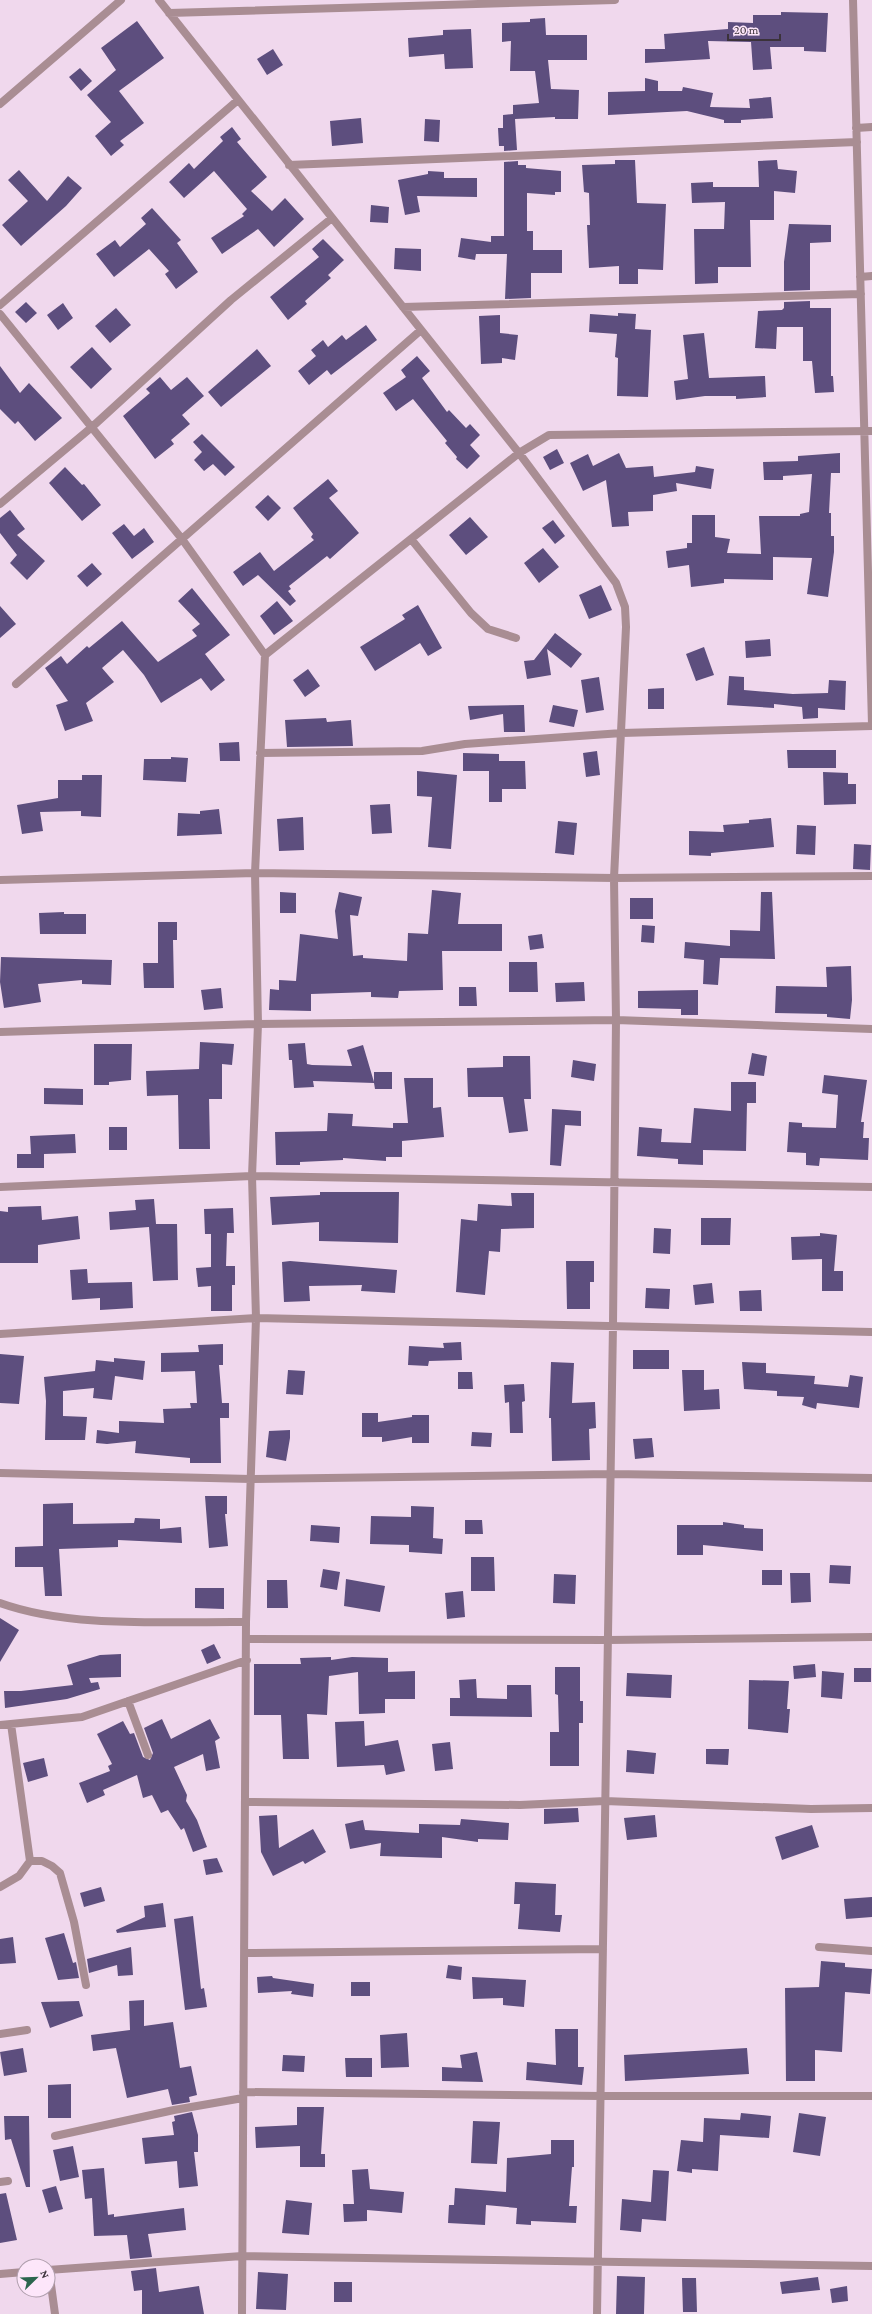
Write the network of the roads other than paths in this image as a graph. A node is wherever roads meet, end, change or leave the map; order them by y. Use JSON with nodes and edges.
{"nodes":[{"id":1,"x":121,"y":0,"type":"edge"},
{"id":2,"x":159,"y":0,"type":"edge"},
{"id":3,"x":615,"y":0,"type":"edge"},
{"id":4,"x":853,"y":0,"type":"edge"},
{"id":5,"x":169,"y":13,"type":"junction"},
{"id":6,"x":238,"y":100,"type":"junction"},
{"id":7,"x":0,"y":104,"type":"edge"},
{"id":8,"x":872,"y":127,"type":"edge"},
{"id":9,"x":856,"y":128,"type":"junction"},
{"id":10,"x":857,"y":142,"type":"junction"},
{"id":11,"x":289,"y":165,"type":"junction"},
{"id":12,"x":332,"y":218,"type":"junction"},
{"id":13,"x":872,"y":276,"type":"edge"},
{"id":14,"x":860,"y":277,"type":"junction"},
{"id":15,"x":861,"y":294,"type":"junction"},
{"id":16,"x":0,"y":305,"type":"edge"},
{"id":17,"x":403,"y":307,"type":"junction"},
{"id":18,"x":0,"y":314,"type":"edge"},
{"id":19,"x":421,"y":330,"type":"junction"},
{"id":20,"x":92,"y":427,"type":"junction"},
{"id":21,"x":868,"y":431,"type":"edge"},
{"id":22,"x":519,"y":453,"type":"junction"},
{"id":23,"x":0,"y":504,"type":"edge"},
{"id":24,"x":411,"y":538,"type":"junction"},
{"id":25,"x":182,"y":539,"type":"junction"},
{"id":26,"x":516,"y":638,"type":"dead end"},
{"id":27,"x":265,"y":655,"type":"junction"},
{"id":28,"x":16,"y":684,"type":"dead end"},
{"id":29,"x":872,"y":726,"type":"edge"},
{"id":30,"x":622,"y":732,"type":"junction"},
{"id":31,"x":260,"y":753,"type":"junction"},
{"id":32,"x":255,"y":873,"type":"junction"},
{"id":33,"x":872,"y":876,"type":"edge"},
{"id":34,"x":614,"y":878,"type":"junction"},
{"id":35,"x":0,"y":880,"type":"edge"},
{"id":36,"x":616,"y":1020,"type":"junction"},
{"id":37,"x":258,"y":1024,"type":"junction"},
{"id":38,"x":872,"y":1029,"type":"edge"},
{"id":39,"x":0,"y":1032,"type":"edge"},
{"id":40,"x":252,"y":1176,"type":"junction"},
{"id":41,"x":614,"y":1182,"type":"junction"},
{"id":42,"x":0,"y":1187,"type":"edge"},
{"id":43,"x":872,"y":1187,"type":"edge"},
{"id":44,"x":256,"y":1318,"type":"junction"},
{"id":45,"x":613,"y":1326,"type":"junction"},
{"id":46,"x":872,"y":1332,"type":"edge"},
{"id":47,"x":0,"y":1334,"type":"edge"},
{"id":48,"x":0,"y":1473,"type":"edge"},
{"id":49,"x":611,"y":1474,"type":"junction"},
{"id":50,"x":872,"y":1478,"type":"edge"},
{"id":51,"x":251,"y":1479,"type":"junction"},
{"id":52,"x":0,"y":1603,"type":"edge"},
{"id":53,"x":246,"y":1622,"type":"junction"},
{"id":54,"x":872,"y":1636,"type":"edge"},
{"id":55,"x":247,"y":1639,"type":"junction"},
{"id":56,"x":608,"y":1640,"type":"junction"},
{"id":57,"x":247,"y":1660,"type":"junction"},
{"id":58,"x":128,"y":1701,"type":"junction"},
{"id":59,"x":10,"y":1724,"type":"junction"},
{"id":60,"x":0,"y":1725,"type":"edge"},
{"id":61,"x":148,"y":1755,"type":"dead end"},
{"id":62,"x":606,"y":1801,"type":"junction"},
{"id":63,"x":246,"y":1802,"type":"junction"},
{"id":64,"x":872,"y":1808,"type":"edge"},
{"id":65,"x":30,"y":1861,"type":"junction"},
{"id":66,"x":0,"y":1887,"type":"edge"},
{"id":67,"x":819,"y":1947,"type":"dead end"},
{"id":68,"x":603,"y":1949,"type":"junction"},
{"id":69,"x":872,"y":1950,"type":"edge"},
{"id":70,"x":244,"y":1953,"type":"junction"},
{"id":71,"x":86,"y":1985,"type":"dead end"},
{"id":72,"x":27,"y":2030,"type":"dead end"},
{"id":73,"x":0,"y":2034,"type":"edge"},
{"id":74,"x":243,"y":2095,"type":"junction"},
{"id":75,"x":601,"y":2096,"type":"junction"},
{"id":76,"x":872,"y":2096,"type":"edge"},
{"id":77,"x":55,"y":2136,"type":"dead end"},
{"id":78,"x":242,"y":2256,"type":"junction"},
{"id":79,"x":598,"y":2262,"type":"junction"},
{"id":80,"x":872,"y":2266,"type":"edge"},
{"id":81,"x":56,"y":2269,"type":"edge"},
{"id":82,"x":16,"y":2273,"type":"edge"},
{"id":83,"x":0,"y":2274,"type":"edge"},
{"id":84,"x":52,"y":2298,"type":"edge"},
{"id":85,"x":55,"y":2314,"type":"edge"},
{"id":86,"x":242,"y":2314,"type":"edge"},
{"id":87,"x":598,"y":2314,"type":"edge"}],
"edges":[{"from":1,"to":7,"type":"street"},
{"from":2,"to":5,"type":"street"},
{"from":3,"to":5,"type":"street"},
{"from":4,"to":9,"type":"street"},
{"from":5,"to":6,"type":"street"},
{"from":6,"to":11,"type":"street"},
{"from":6,"to":16,"type":"street"},
{"from":8,"to":9,"type":"street"},
{"from":9,"to":10,"type":"street"},
{"from":10,"to":11,"type":"street"},
{"from":10,"to":14,"type":"street"},
{"from":11,"to":12,"type":"street"},
{"from":12,"to":17,"type":"street"},
{"from":12,"to":20,"type":"street"},
{"from":13,"to":14,"type":"street"},
{"from":14,"to":15,"type":"street"},
{"from":15,"to":17,"type":"street"},
{"from":15,"to":21,"type":"street"},
{"from":17,"to":19,"type":"street"},
{"from":18,"to":20,"type":"street"},
{"from":19,"to":22,"type":"street"},
{"from":19,"to":25,"type":"street"},
{"from":20,"to":23,"type":"street"},
{"from":20,"to":25,"type":"street"},
{"from":21,"to":22,"type":"street"},
{"from":21,"to":29,"type":"street"},
{"from":22,"to":24,"type":"street"},
{"from":22,"to":30,"type":"street"},
{"from":24,"to":26,"type":"street"},
{"from":24,"to":27,"type":"street"},
{"from":25,"to":27,"type":"street"},
{"from":25,"to":28,"type":"street"},
{"from":27,"to":31,"type":"street"},
{"from":29,"to":30,"type":"street"},
{"from":30,"to":31,"type":"street"},
{"from":30,"to":34,"type":"street"},
{"from":31,"to":32,"type":"street"},
{"from":32,"to":34,"type":"street"},
{"from":32,"to":35,"type":"street"},
{"from":32,"to":37,"type":"street"},
{"from":33,"to":34,"type":"street"},
{"from":34,"to":36,"type":"street"},
{"from":36,"to":37,"type":"street"},
{"from":36,"to":38,"type":"street"},
{"from":36,"to":41,"type":"street"},
{"from":37,"to":39,"type":"street"},
{"from":37,"to":40,"type":"street"},
{"from":40,"to":41,"type":"street"},
{"from":40,"to":42,"type":"street"},
{"from":40,"to":44,"type":"street"},
{"from":41,"to":43,"type":"street"},
{"from":41,"to":45,"type":"street"},
{"from":44,"to":45,"type":"street"},
{"from":44,"to":47,"type":"street"},
{"from":44,"to":51,"type":"street"},
{"from":45,"to":46,"type":"street"},
{"from":45,"to":49,"type":"street"},
{"from":48,"to":51,"type":"street"},
{"from":49,"to":50,"type":"street"},
{"from":49,"to":51,"type":"street"},
{"from":49,"to":56,"type":"street"},
{"from":51,"to":53,"type":"street"},
{"from":52,"to":53,"type":"street"},
{"from":53,"to":55,"type":"street"},
{"from":54,"to":56,"type":"street"},
{"from":55,"to":56,"type":"street"},
{"from":55,"to":57,"type":"street"},
{"from":56,"to":62,"type":"street"},
{"from":57,"to":58,"type":"street"},
{"from":57,"to":63,"type":"street"},
{"from":58,"to":59,"type":"street"},
{"from":58,"to":61,"type":"street"},
{"from":59,"to":60,"type":"street"},
{"from":59,"to":65,"type":"street"},
{"from":62,"to":63,"type":"street"},
{"from":62,"to":64,"type":"street"},
{"from":62,"to":68,"type":"street"},
{"from":63,"to":70,"type":"street"},
{"from":65,"to":66,"type":"street"},
{"from":65,"to":71,"type":"street"},
{"from":67,"to":69,"type":"street"},
{"from":68,"to":70,"type":"street"},
{"from":68,"to":75,"type":"street"},
{"from":70,"to":74,"type":"street"},
{"from":72,"to":73,"type":"street"},
{"from":74,"to":75,"type":"street"},
{"from":74,"to":77,"type":"street"},
{"from":74,"to":78,"type":"street"},
{"from":75,"to":76,"type":"street"},
{"from":75,"to":79,"type":"street"},
{"from":78,"to":79,"type":"street"},
{"from":78,"to":81,"type":"street"},
{"from":78,"to":86,"type":"street"},
{"from":79,"to":80,"type":"street"},
{"from":79,"to":87,"type":"street"},
{"from":82,"to":83,"type":"street"},
{"from":84,"to":85,"type":"street"}]}
